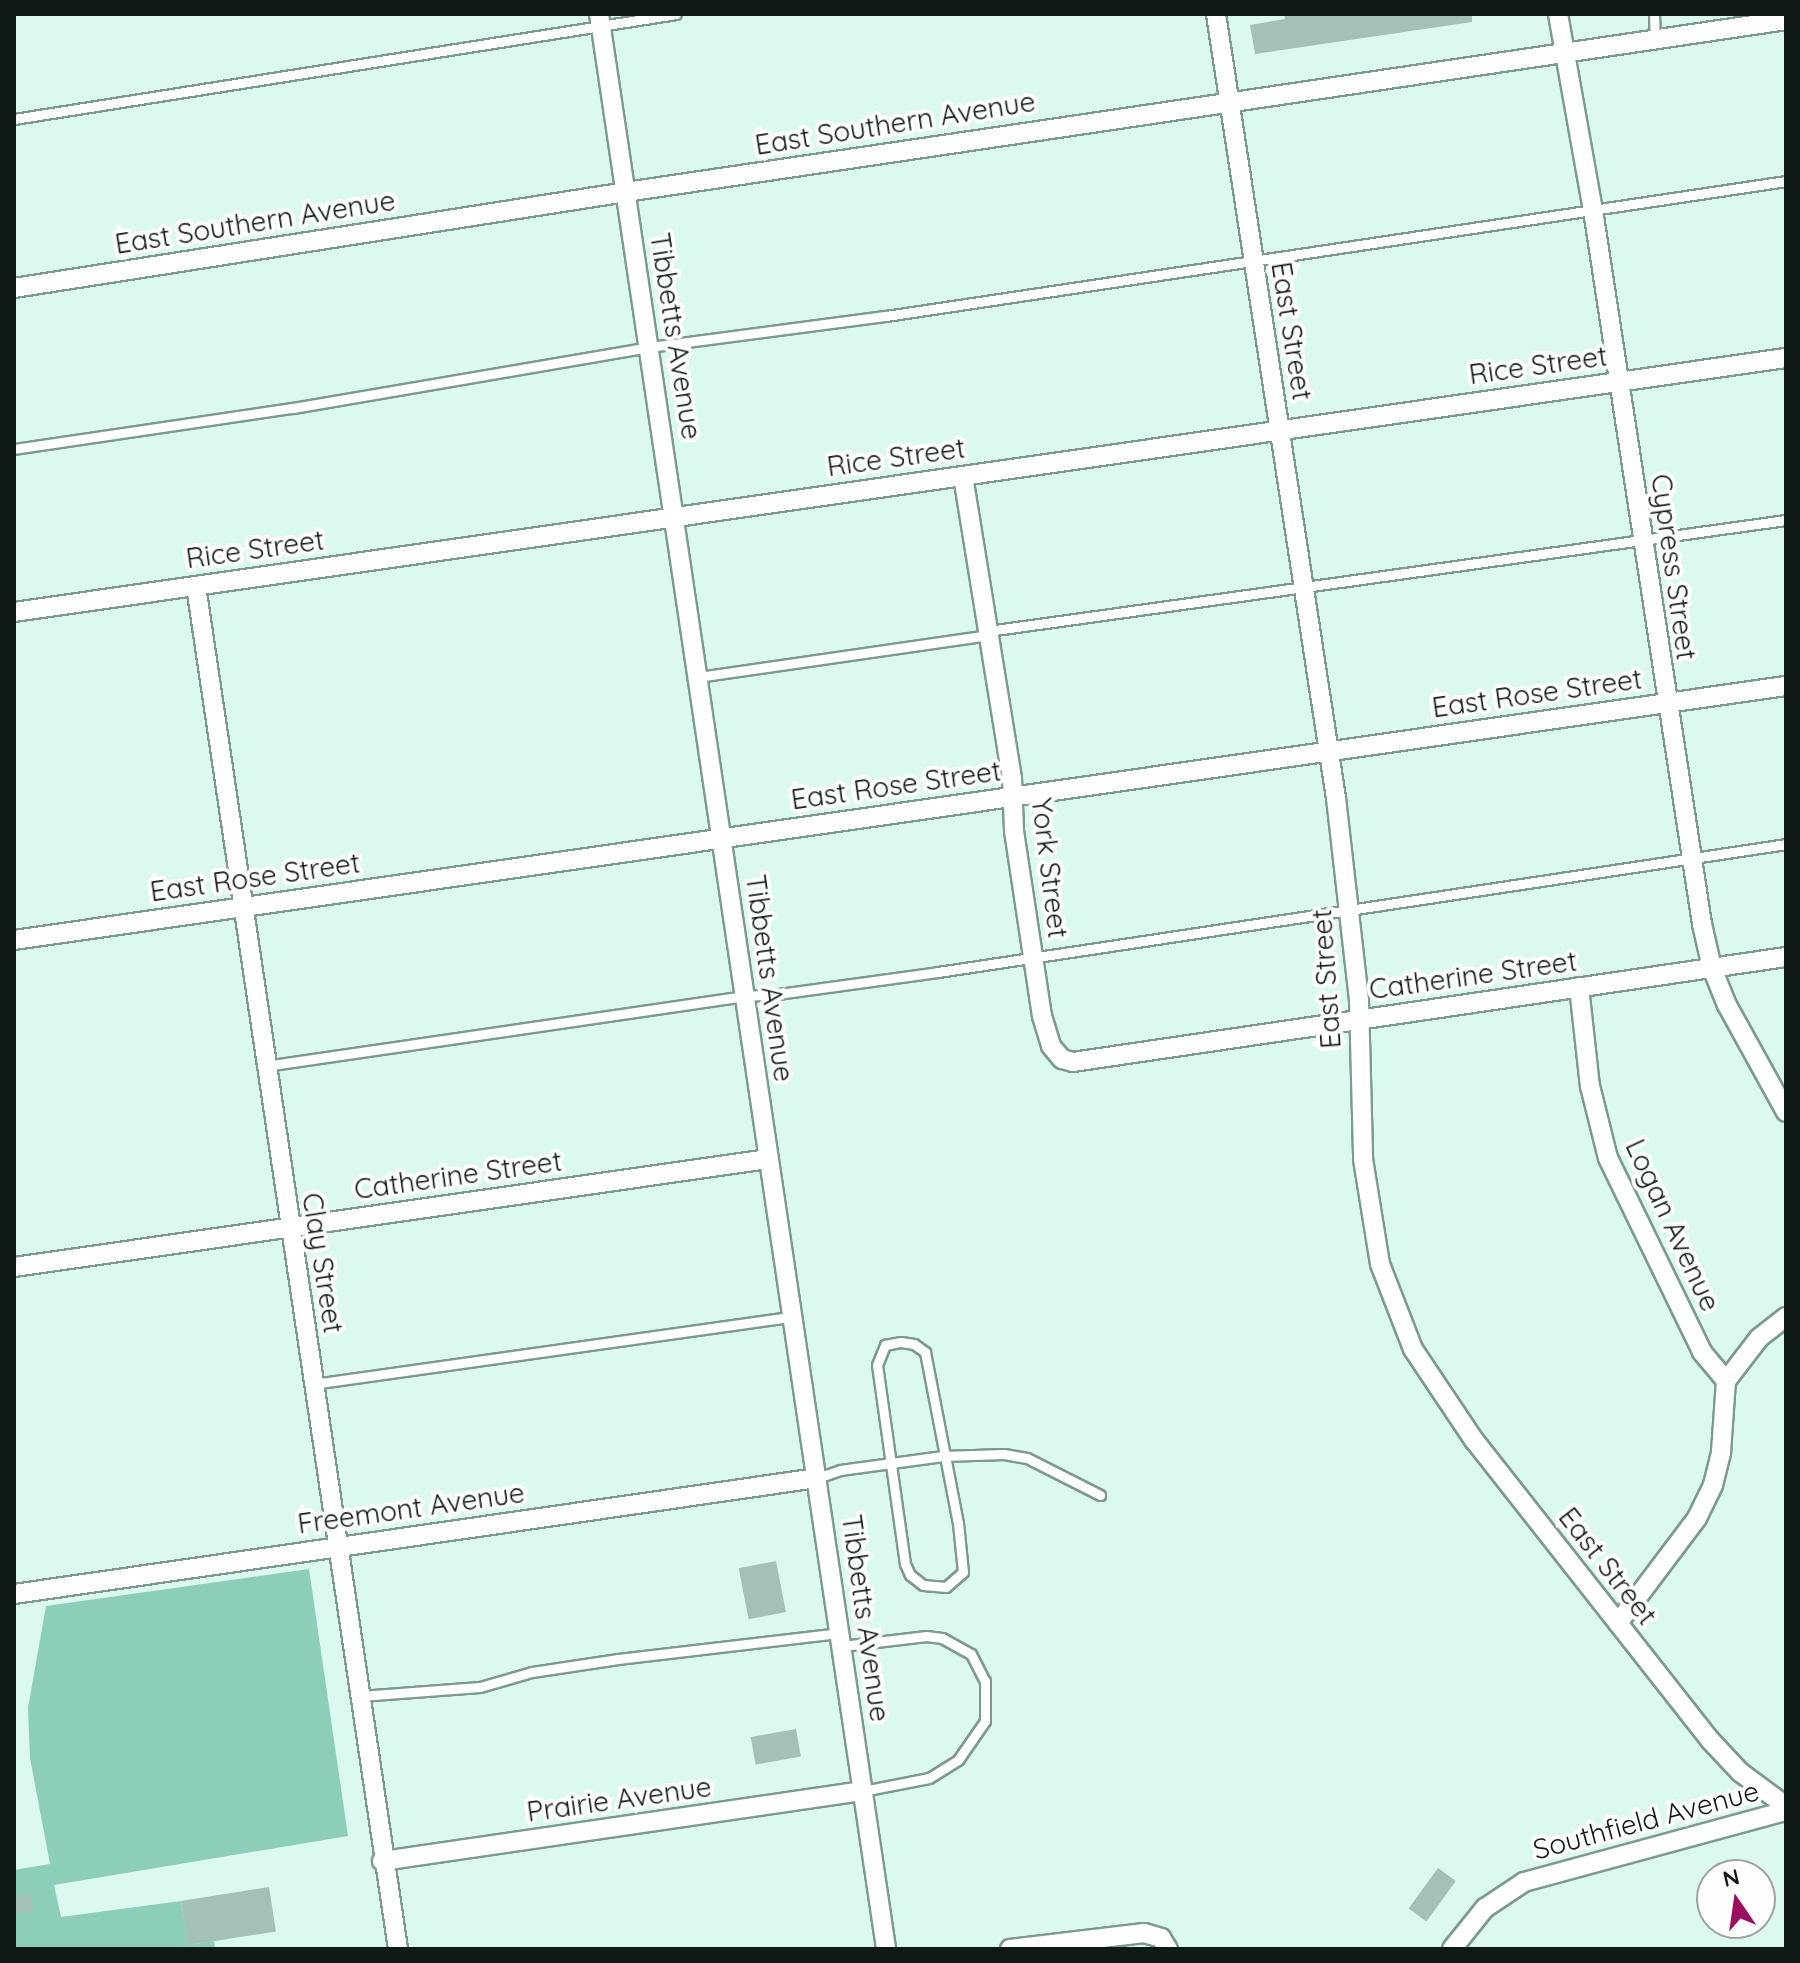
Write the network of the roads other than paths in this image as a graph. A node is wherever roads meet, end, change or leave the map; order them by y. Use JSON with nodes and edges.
{"nodes":[{"id":1,"x":676,"y":14,"type":"edge"},
{"id":2,"x":1216,"y":14,"type":"edge"},
{"id":3,"x":1558,"y":14,"type":"edge"},
{"id":4,"x":1654,"y":14,"type":"edge"},
{"id":5,"x":600,"y":20,"type":"edge"},
{"id":6,"x":1786,"y":20,"type":"edge"},
{"id":7,"x":1655,"y":39,"type":"junction"},
{"id":8,"x":1566,"y":51,"type":"junction"},
{"id":9,"x":1230,"y":101,"type":"junction"},
{"id":10,"x":14,"y":119,"type":"edge"},
{"id":11,"x":1786,"y":181,"type":"edge"},
{"id":12,"x":626,"y":192,"type":"junction"},
{"id":13,"x":1593,"y":210,"type":"junction"},
{"id":14,"x":1253,"y":261,"type":"junction"},
{"id":15,"x":14,"y":288,"type":"edge"},
{"id":16,"x":649,"y":347,"type":"junction"},
{"id":17,"x":1786,"y":358,"type":"edge"},
{"id":18,"x":1619,"y":382,"type":"junction"},
{"id":19,"x":1279,"y":431,"type":"junction"},
{"id":20,"x":14,"y":449,"type":"edge"},
{"id":21,"x":963,"y":476,"type":"junction"},
{"id":22,"x":675,"y":517,"type":"junction"},
{"id":23,"x":1786,"y":520,"type":"edge"},
{"id":24,"x":1642,"y":540,"type":"junction"},
{"id":25,"x":196,"y":586,"type":"junction"},
{"id":26,"x":1303,"y":589,"type":"junction"},
{"id":27,"x":14,"y":612,"type":"edge"},
{"id":28,"x":988,"y":633,"type":"junction"},
{"id":29,"x":698,"y":677,"type":"junction"},
{"id":30,"x":1786,"y":686,"type":"edge"},
{"id":31,"x":1666,"y":703,"type":"junction"},
{"id":32,"x":1328,"y":751,"type":"junction"},
{"id":33,"x":1013,"y":797,"type":"junction"},
{"id":34,"x":722,"y":838,"type":"junction"},
{"id":35,"x":1786,"y":844,"type":"edge"},
{"id":36,"x":1691,"y":858,"type":"junction"},
{"id":37,"x":241,"y":907,"type":"junction"},
{"id":38,"x":1350,"y":910,"type":"junction"},
{"id":39,"x":14,"y":940,"type":"edge"},
{"id":40,"x":1033,"y":955,"type":"junction"},
{"id":41,"x":1786,"y":957,"type":"edge"},
{"id":42,"x":1712,"y":968,"type":"junction"},
{"id":43,"x":1579,"y":987,"type":"junction"},
{"id":44,"x":745,"y":996,"type":"junction"},
{"id":45,"x":1359,"y":1020,"type":"junction"},
{"id":46,"x":1169,"y":1048,"type":"joint"},
{"id":47,"x":265,"y":1066,"type":"junction"},
{"id":48,"x":1786,"y":1112,"type":"edge"},
{"id":49,"x":768,"y":1159,"type":"junction"},
{"id":50,"x":289,"y":1227,"type":"junction"},
{"id":51,"x":14,"y":1267,"type":"edge"},
{"id":52,"x":792,"y":1317,"type":"junction"},
{"id":53,"x":1786,"y":1317,"type":"edge"},
{"id":54,"x":1726,"y":1381,"type":"junction"},
{"id":55,"x":313,"y":1384,"type":"junction"},
{"id":56,"x":943,"y":1456,"type":"junction"},
{"id":57,"x":890,"y":1464,"type":"junction"},
{"id":58,"x":817,"y":1478,"type":"junction"},
{"id":59,"x":1100,"y":1495,"type":"dead end"},
{"id":60,"x":338,"y":1547,"type":"junction"},
{"id":61,"x":14,"y":1594,"type":"edge"},
{"id":62,"x":1618,"y":1623,"type":"junction"},
{"id":63,"x":841,"y":1640,"type":"junction"},
{"id":64,"x":360,"y":1696,"type":"junction"},
{"id":65,"x":863,"y":1791,"type":"junction"},
{"id":66,"x":1786,"y":1808,"type":"edge"},
{"id":67,"x":382,"y":1861,"type":"junction"},
{"id":68,"x":398,"y":1949,"type":"edge"},
{"id":69,"x":886,"y":1949,"type":"edge"},
{"id":70,"x":1010,"y":1949,"type":"edge"},
{"id":71,"x":1168,"y":1949,"type":"edge"},
{"id":72,"x":1452,"y":1949,"type":"edge"}],
"edges":[{"from":1,"to":5,"type":"lane"},
{"from":2,"to":9,"type":"street","name":"East Street"},
{"from":3,"to":8,"type":"street","name":"Cypress Street"},
{"from":4,"to":7,"type":"lane"},
{"from":5,"to":10,"type":"lane"},
{"from":5,"to":12,"type":"street","name":"Tibbetts Avenue"},
{"from":6,"to":7,"type":"street","name":"East Southern Avenue"},
{"from":7,"to":8,"type":"street","name":"East Southern Avenue"},
{"from":8,"to":9,"type":"street","name":"East Southern Avenue"},
{"from":8,"to":13,"type":"street","name":"Cypress Street"},
{"from":9,"to":12,"type":"street","name":"East Southern Avenue"},
{"from":9,"to":14,"type":"street","name":"East Street"},
{"from":11,"to":13,"type":"lane"},
{"from":12,"to":15,"type":"street","name":"East Southern Avenue"},
{"from":12,"to":16,"type":"street","name":"Tibbetts Avenue"},
{"from":13,"to":14,"type":"lane"},
{"from":13,"to":18,"type":"street","name":"Cypress Street"},
{"from":14,"to":16,"type":"lane"},
{"from":14,"to":19,"type":"street","name":"East Street"},
{"from":16,"to":20,"type":"lane"},
{"from":16,"to":22,"type":"street","name":"Tibbetts Avenue"},
{"from":17,"to":18,"type":"street","name":"Rice Street"},
{"from":18,"to":19,"type":"street","name":"Rice Street"},
{"from":18,"to":24,"type":"street","name":"Cypress Street"},
{"from":19,"to":21,"type":"street","name":"Rice Street"},
{"from":19,"to":26,"type":"street","name":"East Street"},
{"from":21,"to":22,"type":"street","name":"Rice Street"},
{"from":21,"to":28,"type":"street","name":"York Street"},
{"from":22,"to":25,"type":"street","name":"Rice Street"},
{"from":22,"to":29,"type":"street","name":"Tibbetts Avenue"},
{"from":23,"to":24,"type":"lane"},
{"from":24,"to":26,"type":"lane"},
{"from":24,"to":31,"type":"street","name":"Cypress Street"},
{"from":25,"to":27,"type":"street","name":"Rice Street"},
{"from":25,"to":37,"type":"street","name":"Clay Street"},
{"from":26,"to":28,"type":"lane"},
{"from":26,"to":32,"type":"street","name":"East Street"},
{"from":28,"to":29,"type":"lane"},
{"from":28,"to":33,"type":"street","name":"York Street"},
{"from":29,"to":34,"type":"street","name":"Tibbetts Avenue"},
{"from":30,"to":31,"type":"street","name":"East Rose Street"},
{"from":31,"to":32,"type":"street","name":"East Rose Street"},
{"from":31,"to":36,"type":"street","name":"Cypress Street"},
{"from":32,"to":33,"type":"street","name":"East Rose Street"},
{"from":32,"to":38,"type":"street","name":"East Street"},
{"from":33,"to":34,"type":"street","name":"East Rose Street"},
{"from":33,"to":40,"type":"street","name":"York Street"},
{"from":34,"to":37,"type":"street","name":"East Rose Street"},
{"from":34,"to":44,"type":"street","name":"Tibbetts Avenue"},
{"from":35,"to":36,"type":"lane"},
{"from":36,"to":38,"type":"lane"},
{"from":36,"to":42,"type":"street","name":"Cypress Street"},
{"from":37,"to":39,"type":"street","name":"East Rose Street"},
{"from":37,"to":47,"type":"street","name":"Clay Street"},
{"from":38,"to":40,"type":"lane"},
{"from":38,"to":45,"type":"street","name":"East Street"},
{"from":40,"to":44,"type":"lane"},
{"from":40,"to":46,"type":"street","name":"York Street"},
{"from":41,"to":42,"type":"street","name":"Catherine Street"},
{"from":42,"to":43,"type":"street","name":"Catherine Street"},
{"from":42,"to":48,"type":"street","name":"Cypress Street"},
{"from":43,"to":45,"type":"street","name":"Catherine Street"},
{"from":43,"to":54,"type":"street","name":"Logan Avenue"},
{"from":44,"to":47,"type":"lane"},
{"from":44,"to":49,"type":"street","name":"Tibbetts Avenue"},
{"from":45,"to":46,"type":"street","name":"Catherine Street"},
{"from":45,"to":62,"type":"street","name":"East Street"},
{"from":47,"to":50,"type":"street","name":"Clay Street"},
{"from":49,"to":50,"type":"street","name":"Catherine Street"},
{"from":49,"to":52,"type":"street","name":"Tibbetts Avenue"},
{"from":50,"to":51,"type":"street","name":"Catherine Street"},
{"from":50,"to":55,"type":"street","name":"Clay Street"},
{"from":52,"to":55,"type":"lane"},
{"from":52,"to":58,"type":"street","name":"Tibbetts Avenue"},
{"from":53,"to":54,"type":"street"},
{"from":54,"to":62,"type":"street"},
{"from":55,"to":60,"type":"street","name":"Clay Street"},
{"from":56,"to":57,"type":"lane"},
{"from":56,"to":57,"type":"lane"},
{"from":56,"to":57,"type":"lane"},
{"from":56,"to":59,"type":"lane"},
{"from":57,"to":58,"type":"lane"},
{"from":58,"to":60,"type":"street","name":"Freemont Avenue"},
{"from":58,"to":63,"type":"street","name":"Tibbetts Avenue"},
{"from":60,"to":61,"type":"street","name":"Freemont Avenue"},
{"from":60,"to":64,"type":"street","name":"Clay Street"},
{"from":62,"to":66,"type":"street","name":"East Street"},
{"from":63,"to":64,"type":"lane"},
{"from":63,"to":65,"type":"street","name":"Tibbetts Avenue"},
{"from":63,"to":65,"type":"lane"},
{"from":64,"to":67,"type":"street","name":"Clay Street"},
{"from":65,"to":67,"type":"street","name":"Prairie Avenue"},
{"from":65,"to":69,"type":"street","name":"Tibbetts Avenue"},
{"from":66,"to":72,"type":"street","name":"Southfield Avenue"},
{"from":67,"to":68,"type":"street","name":"Clay Street"},
{"from":70,"to":71,"type":"street"}]}
